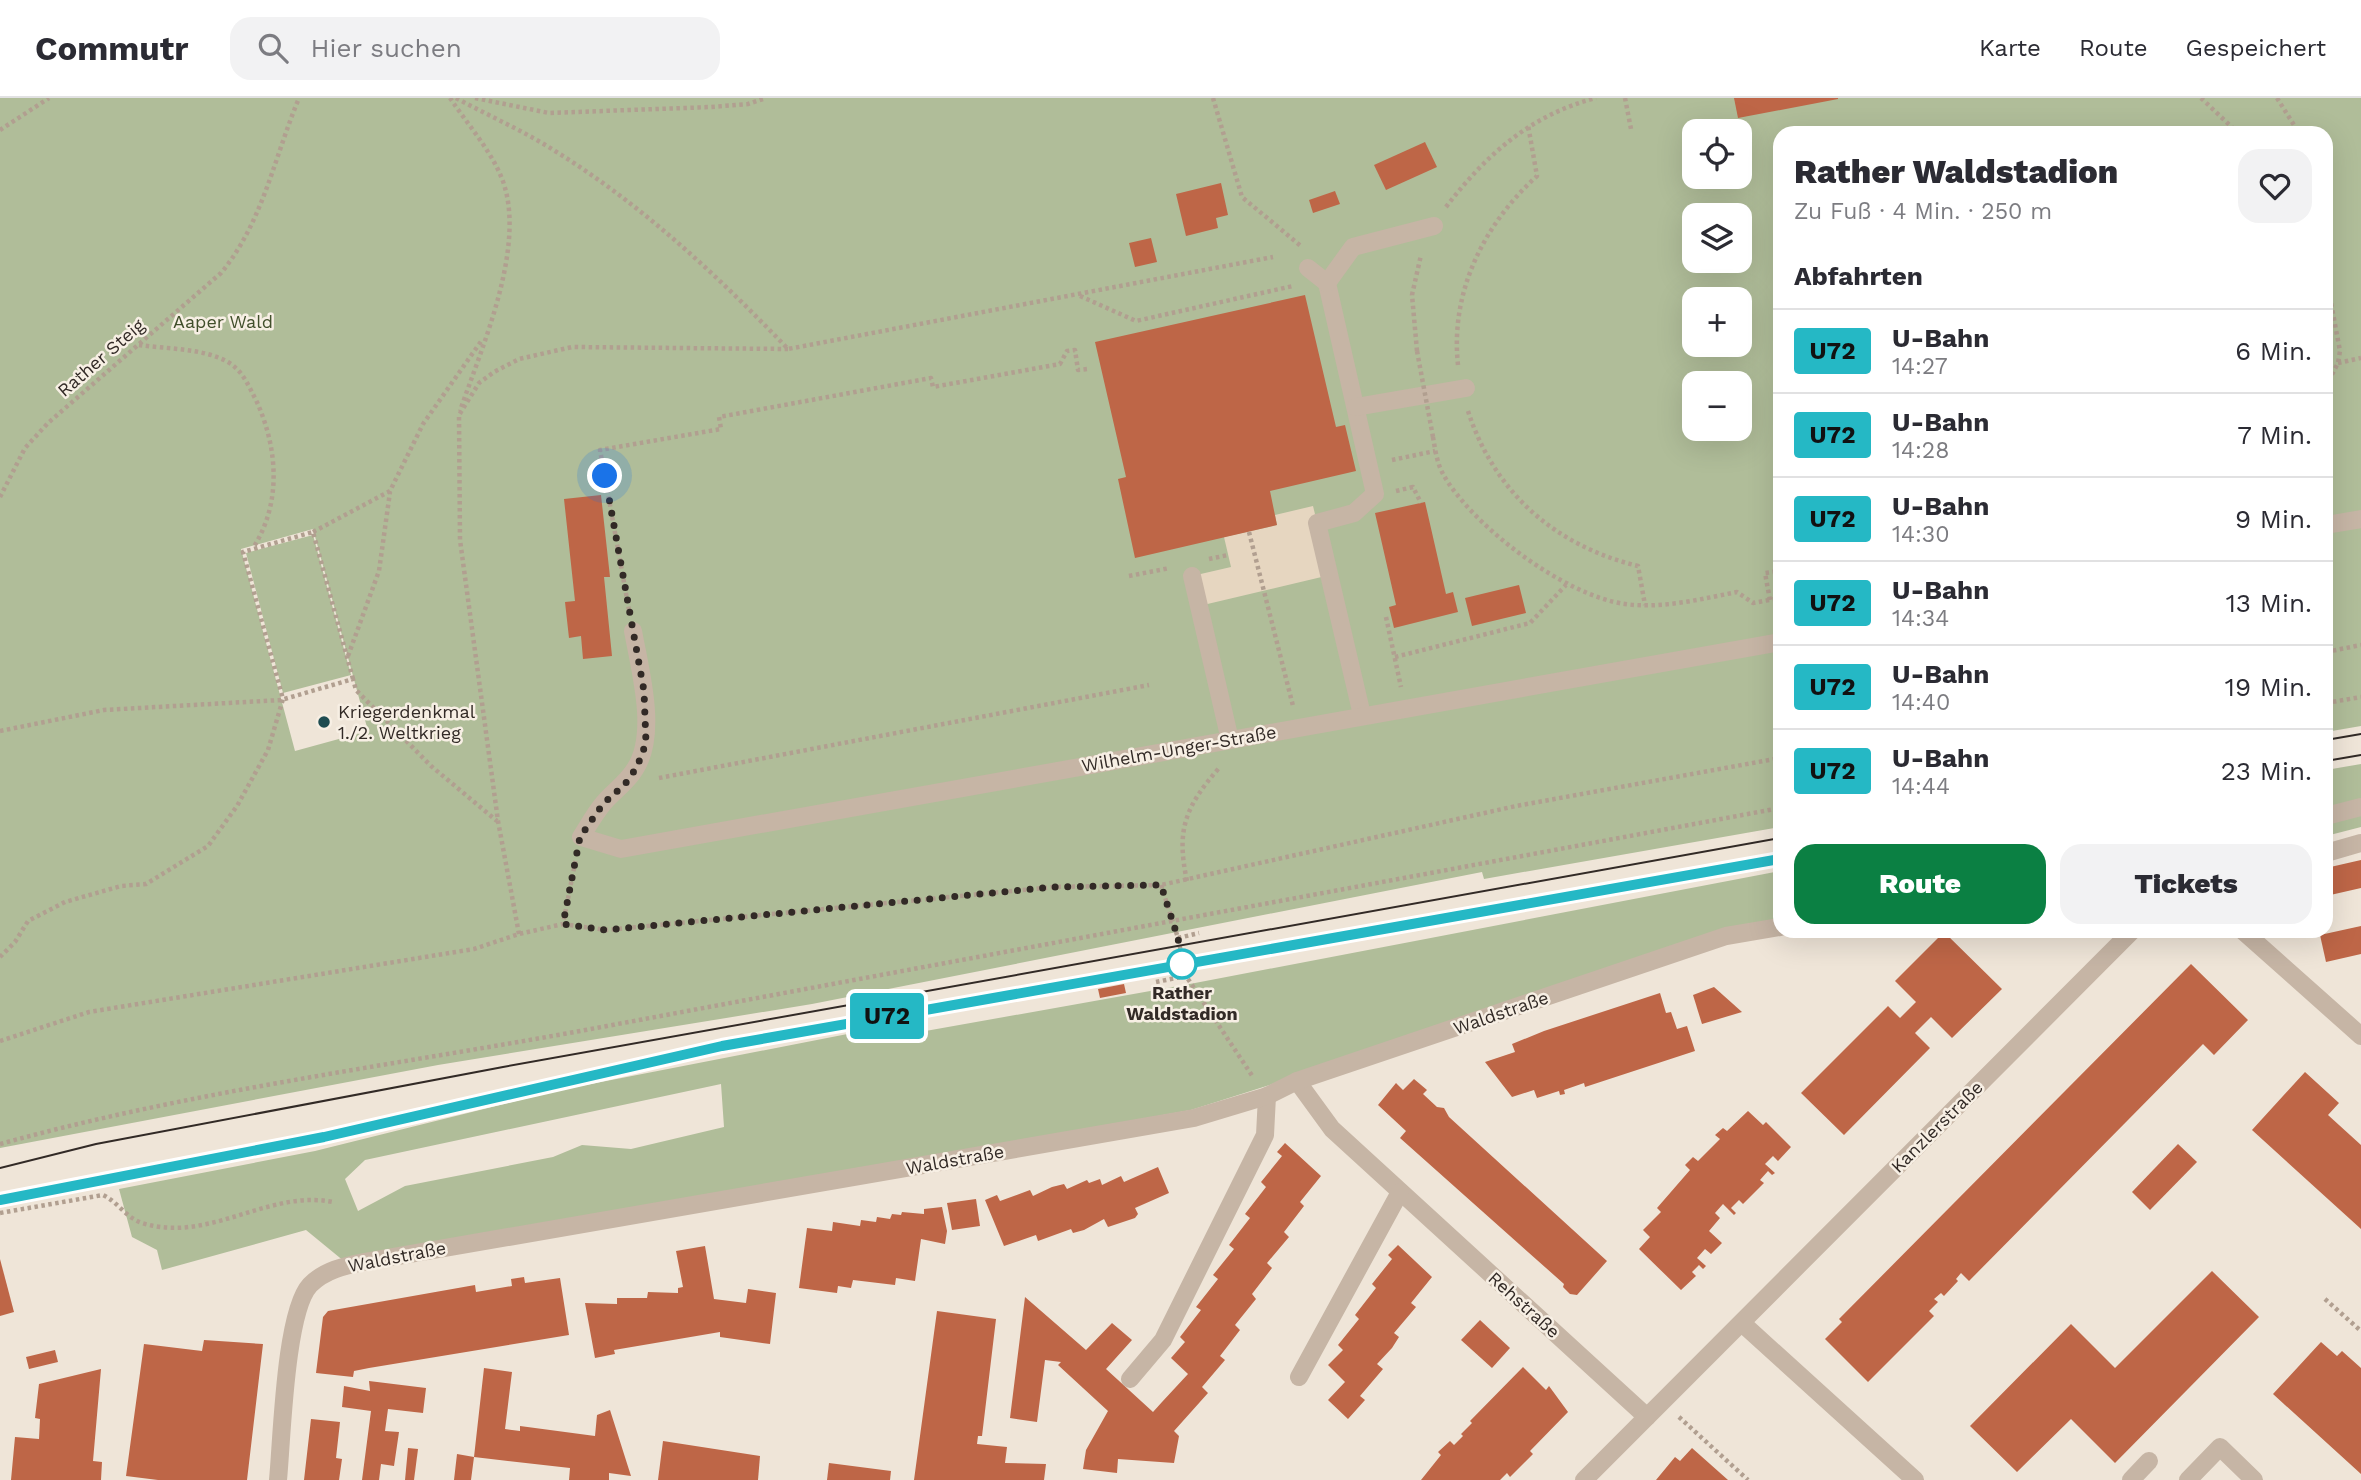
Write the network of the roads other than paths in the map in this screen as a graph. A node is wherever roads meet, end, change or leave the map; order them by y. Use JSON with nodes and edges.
{"nodes":[{"id":1,"x":1434,"y":226,"type":"road end"},
{"id":2,"x":1308,"y":268,"type":"road end"},
{"id":3,"x":1327,"y":283,"type":"junction"},
{"id":4,"x":1464,"y":388,"type":"road end"},
{"id":5,"x":1356,"y":407,"type":"junction"},
{"id":6,"x":2361,"y":519,"type":"edge"},
{"id":7,"x":2333,"y":524,"type":"edge"},
{"id":8,"x":1192,"y":576,"type":"dead end"},
{"id":9,"x":633,"y":631,"type":"road end"},
{"id":10,"x":1773,"y":643,"type":"edge"},
{"id":11,"x":1362,"y":715,"type":"junction"},
{"id":12,"x":1230,"y":740,"type":"junction"},
{"id":13,"x":2361,"y":807,"type":"edge"},
{"id":14,"x":2333,"y":814,"type":"edge"},
{"id":15,"x":2361,"y":843,"type":"edge"},
{"id":16,"x":2333,"y":851,"type":"edge"},
{"id":17,"x":1773,"y":928,"type":"edge"},
{"id":18,"x":2123,"y":938,"type":"edge"},
{"id":19,"x":2251,"y":938,"type":"edge"},
{"id":20,"x":2361,"y":1036,"type":"edge"},
{"id":21,"x":1297,"y":1081,"type":"junction"},
{"id":22,"x":1267,"y":1096,"type":"junction"},
{"id":23,"x":1400,"y":1192,"type":"junction"},
{"id":24,"x":1743,"y":1324,"type":"junction"},
{"id":25,"x":1299,"y":1377,"type":"dead end"},
{"id":26,"x":1130,"y":1378,"type":"dead end"},
{"id":27,"x":1647,"y":1417,"type":"junction"},
{"id":28,"x":2150,"y":1461,"type":"dead end"},
{"id":29,"x":278,"y":1480,"type":"edge"},
{"id":30,"x":1584,"y":1480,"type":"edge"},
{"id":31,"x":1914,"y":1480,"type":"edge"},
{"id":32,"x":2131,"y":1480,"type":"edge"},
{"id":33,"x":2188,"y":1480,"type":"edge"},
{"id":34,"x":2254,"y":1480,"type":"edge"}],
"edges":[{"from":1,"to":3,"type":"street"},
{"from":2,"to":3,"type":"street"},
{"from":3,"to":5,"type":"street"},
{"from":4,"to":5,"type":"street"},
{"from":5,"to":11,"type":"street"},
{"from":6,"to":7,"type":"street"},
{"from":8,"to":12,"type":"street"},
{"from":9,"to":12,"type":"street","name":"Wilhelm-Unger-Straße"},
{"from":10,"to":11,"type":"street","name":"Wilhelm-Unger-Straße"},
{"from":11,"to":12,"type":"street","name":"Wilhelm-Unger-Straße"},
{"from":13,"to":14,"type":"street"},
{"from":15,"to":16,"type":"street"},
{"from":17,"to":21,"type":"street","name":"Waldstraße"},
{"from":18,"to":24,"type":"street","name":"Kanzlerstraße"},
{"from":19,"to":20,"type":"street"},
{"from":21,"to":22,"type":"street","name":"Waldstraße"},
{"from":21,"to":23,"type":"street","name":"Rehstraße"},
{"from":22,"to":26,"type":"street"},
{"from":22,"to":29,"type":"street","name":"Waldstraße"},
{"from":23,"to":25,"type":"street"},
{"from":23,"to":27,"type":"street","name":"Rehstraße"},
{"from":24,"to":27,"type":"street","name":"Kanzlerstraße"},
{"from":24,"to":31,"type":"street"},
{"from":27,"to":30,"type":"street","name":"Kanzlerstraße"},
{"from":28,"to":32,"type":"street"},
{"from":33,"to":34,"type":"street"}]}
